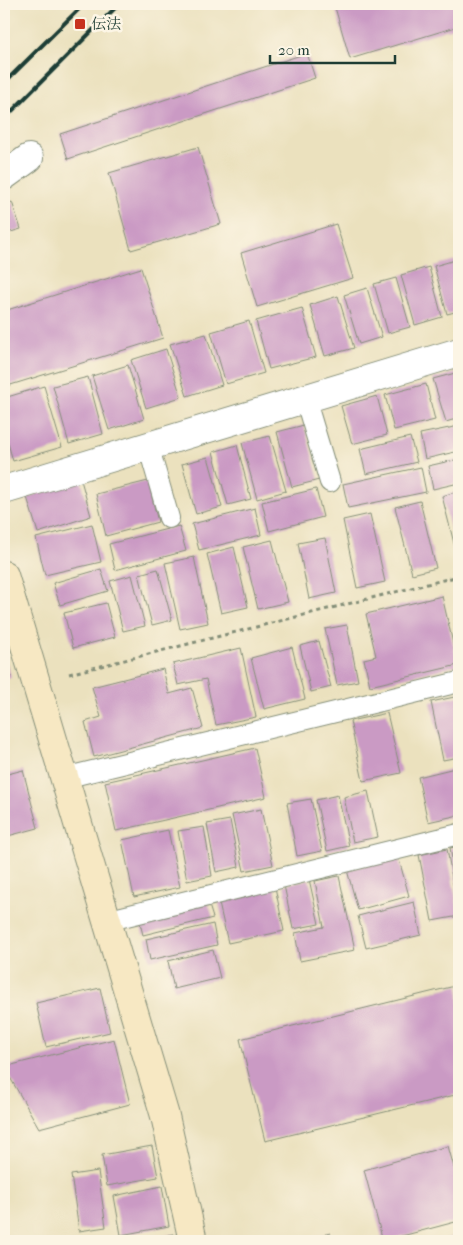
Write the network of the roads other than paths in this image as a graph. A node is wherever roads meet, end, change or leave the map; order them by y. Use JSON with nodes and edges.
{"nodes":[{"id":1,"x":29,"y":158,"type":"dead end"},
{"id":2,"x":4,"y":176,"type":"edge"},
{"id":3,"x":459,"y":352,"type":"edge"},
{"id":4,"x":305,"y":398,"type":"junction"},
{"id":5,"x":148,"y":446,"type":"junction"},
{"id":6,"x":330,"y":482,"type":"dead end"},
{"id":7,"x":4,"y":490,"type":"edge"},
{"id":8,"x":169,"y":518,"type":"dead end"},
{"id":9,"x":4,"y":575,"type":"edge"},
{"id":10,"x":459,"y":682,"type":"edge"},
{"id":11,"x":64,"y":778,"type":"junction"},
{"id":12,"x":459,"y":834,"type":"edge"},
{"id":13,"x":106,"y":921,"type":"junction"},
{"id":14,"x":193,"y":1241,"type":"edge"}],
"edges":[{"from":1,"to":2,"type":"street"},
{"from":3,"to":4,"type":"street"},
{"from":4,"to":5,"type":"street"},
{"from":4,"to":6,"type":"lane"},
{"from":5,"to":7,"type":"street"},
{"from":5,"to":8,"type":"lane"},
{"from":9,"to":11,"type":"street"},
{"from":10,"to":11,"type":"lane"},
{"from":11,"to":13,"type":"street"},
{"from":12,"to":13,"type":"lane"},
{"from":13,"to":14,"type":"street"}]}
